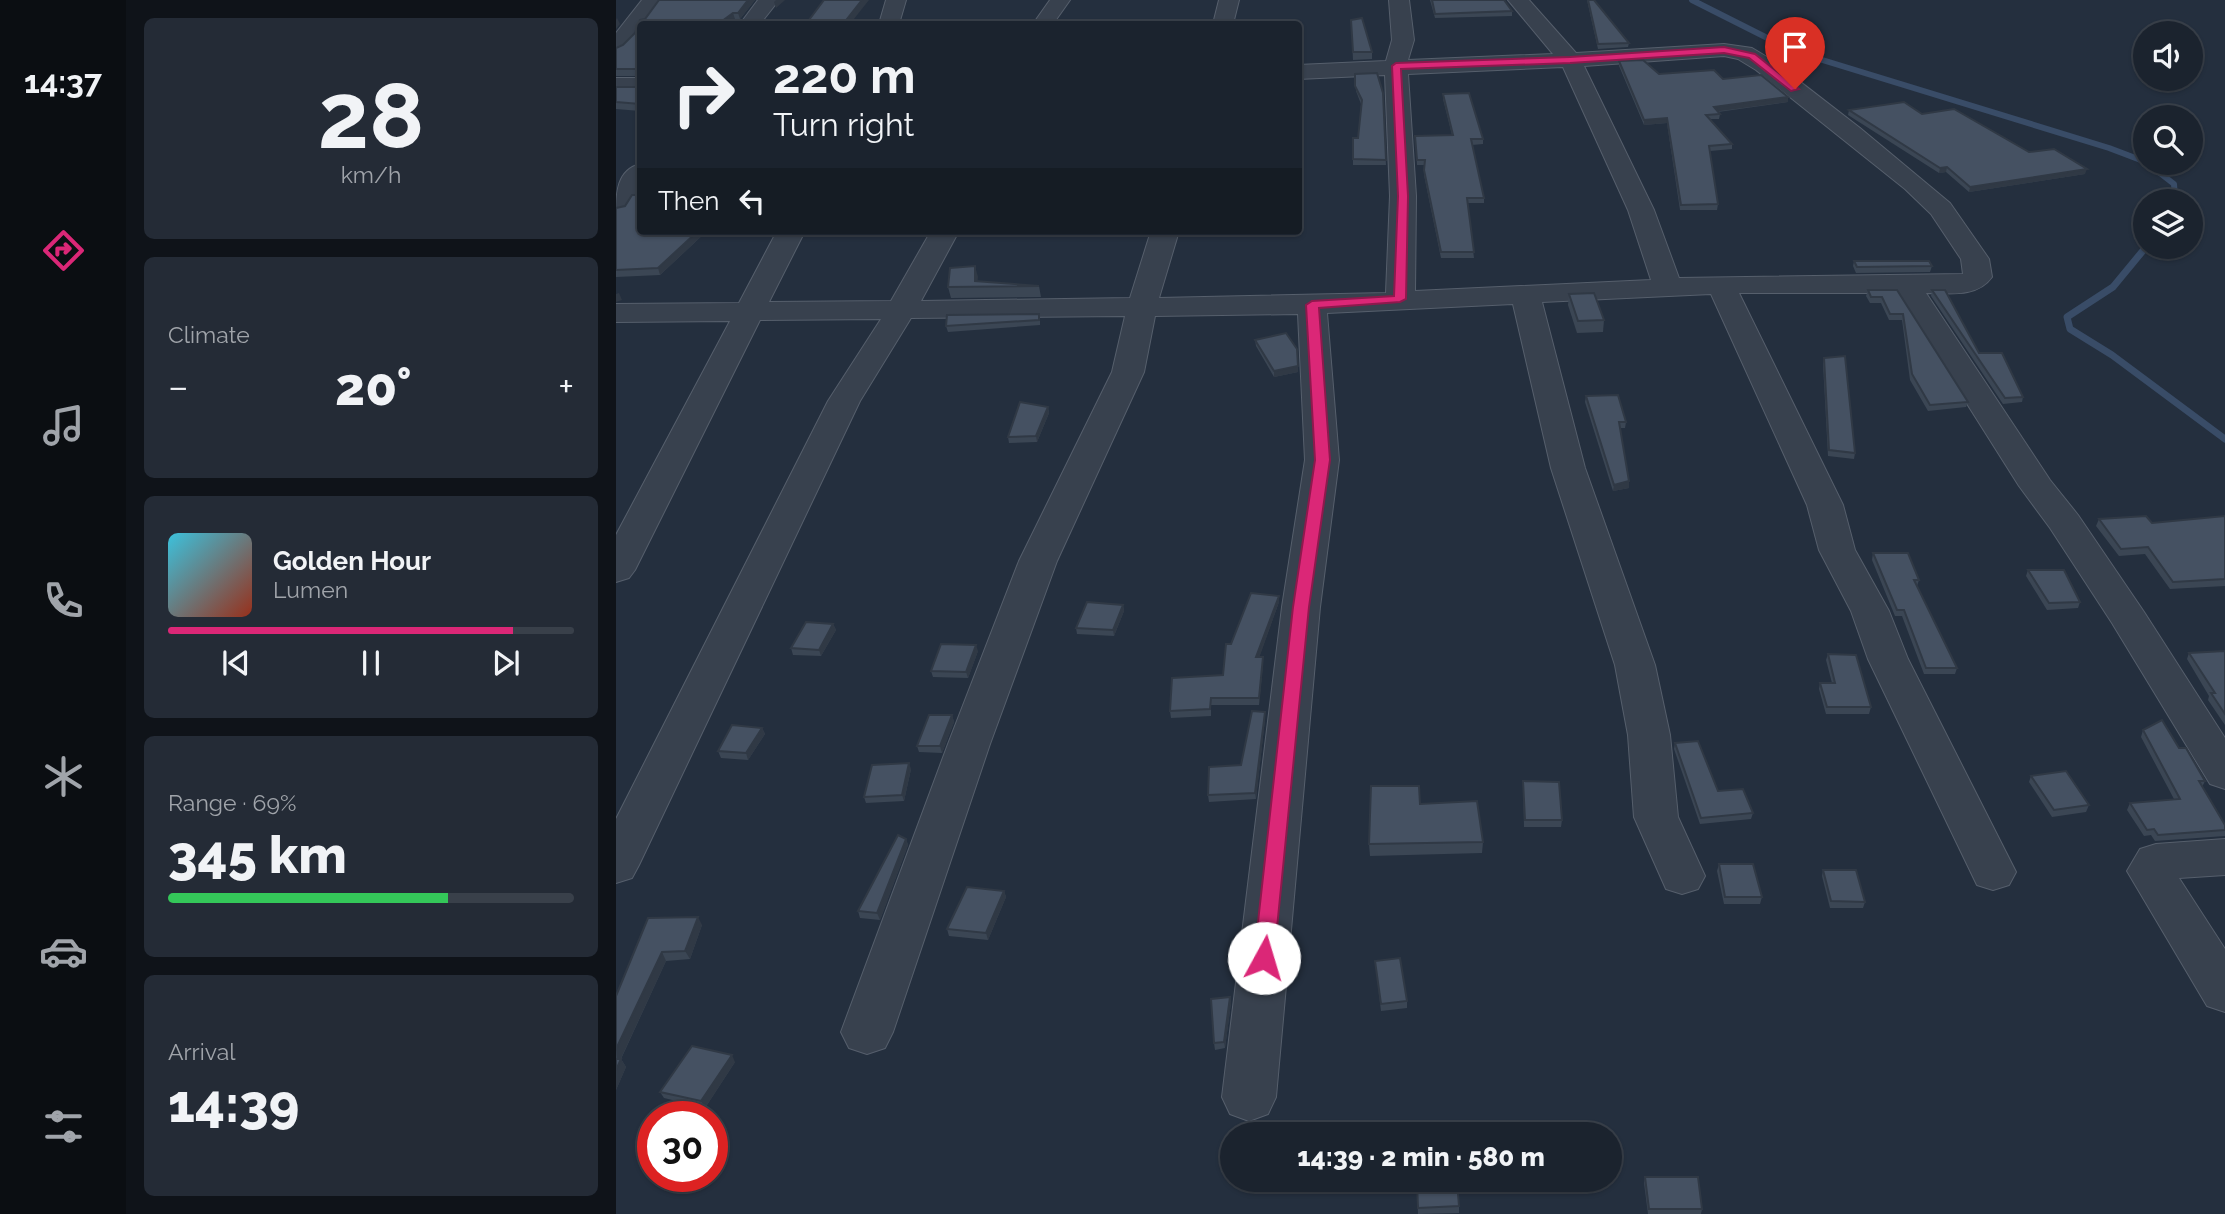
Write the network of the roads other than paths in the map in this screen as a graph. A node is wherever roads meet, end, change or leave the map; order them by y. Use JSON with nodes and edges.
{"nodes":[{"id":1,"x":653,"y":0,"type":"edge"},
{"id":2,"x":769,"y":0,"type":"edge"},
{"id":3,"x":895,"y":0,"type":"edge"},
{"id":4,"x":1060,"y":0,"type":"edge"},
{"id":5,"x":1229,"y":0,"type":"edge"},
{"id":6,"x":1399,"y":0,"type":"edge"},
{"id":7,"x":1518,"y":0,"type":"edge"},
{"id":8,"x":752,"y":21,"type":"edge"},
{"id":9,"x":890,"y":21,"type":"edge"},
{"id":10,"x":1045,"y":21,"type":"edge"},
{"id":11,"x":1224,"y":21,"type":"edge"},
{"id":12,"x":616,"y":47,"type":"edge"},
{"id":13,"x":1570,"y":60,"type":"junction"},
{"id":14,"x":1396,"y":66,"type":"junction"},
{"id":15,"x":1302,"y":72,"type":"edge"},
{"id":16,"x":616,"y":85,"type":"edge"},
{"id":17,"x":637,"y":85,"type":"edge"},
{"id":18,"x":637,"y":176,"type":"edge"},
{"id":19,"x":616,"y":205,"type":"edge"},
{"id":20,"x":789,"y":235,"type":"edge"},
{"id":21,"x":943,"y":235,"type":"edge"},
{"id":22,"x":1164,"y":235,"type":"edge"},
{"id":23,"x":1906,"y":284,"type":"junction"},
{"id":24,"x":1721,"y":285,"type":"junction"},
{"id":25,"x":1668,"y":287,"type":"junction"},
{"id":26,"x":1526,"y":295,"type":"junction"},
{"id":27,"x":1400,"y":299,"type":"junction"},
{"id":28,"x":1312,"y":305,"type":"junction"},
{"id":29,"x":1142,"y":306,"type":"junction"},
{"id":30,"x":901,"y":310,"type":"junction"},
{"id":31,"x":616,"y":313,"type":"edge"},
{"id":32,"x":748,"y":313,"type":"junction"},
{"id":33,"x":616,"y":570,"type":"edge"},
{"id":34,"x":2225,"y":773,"type":"edge"},
{"id":35,"x":2225,"y":857,"type":"edge"},
{"id":36,"x":616,"y":865,"type":"edge"},
{"id":37,"x":1993,"y":872,"type":"dead end"},
{"id":38,"x":1682,"y":876,"type":"dead end"},
{"id":39,"x":2225,"y":992,"type":"edge"},
{"id":40,"x":867,"y":1032,"type":"dead end"},
{"id":41,"x":1250,"y":1097,"type":"dead end"}],
"edges":[{"from":1,"to":12,"type":"street"},
{"from":2,"to":8,"type":"street"},
{"from":3,"to":9,"type":"street"},
{"from":4,"to":10,"type":"street"},
{"from":5,"to":11,"type":"street"},
{"from":6,"to":14,"type":"street"},
{"from":7,"to":13,"type":"street"},
{"from":13,"to":14,"type":"street"},
{"from":13,"to":23,"type":"street"},
{"from":13,"to":25,"type":"street"},
{"from":14,"to":15,"type":"street"},
{"from":14,"to":27,"type":"street"},
{"from":16,"to":17,"type":"street"},
{"from":18,"to":19,"type":"street"},
{"from":20,"to":32,"type":"street"},
{"from":21,"to":30,"type":"street"},
{"from":22,"to":29,"type":"street"},
{"from":23,"to":24,"type":"street"},
{"from":23,"to":34,"type":"street"},
{"from":24,"to":25,"type":"street"},
{"from":24,"to":37,"type":"street"},
{"from":25,"to":26,"type":"street"},
{"from":26,"to":27,"type":"street"},
{"from":26,"to":38,"type":"street"},
{"from":27,"to":28,"type":"street"},
{"from":28,"to":29,"type":"street"},
{"from":28,"to":41,"type":"street"},
{"from":29,"to":30,"type":"street"},
{"from":29,"to":40,"type":"street"},
{"from":30,"to":32,"type":"street"},
{"from":30,"to":36,"type":"street"},
{"from":31,"to":32,"type":"street"},
{"from":32,"to":33,"type":"street"},
{"from":35,"to":39,"type":"street"}]}
